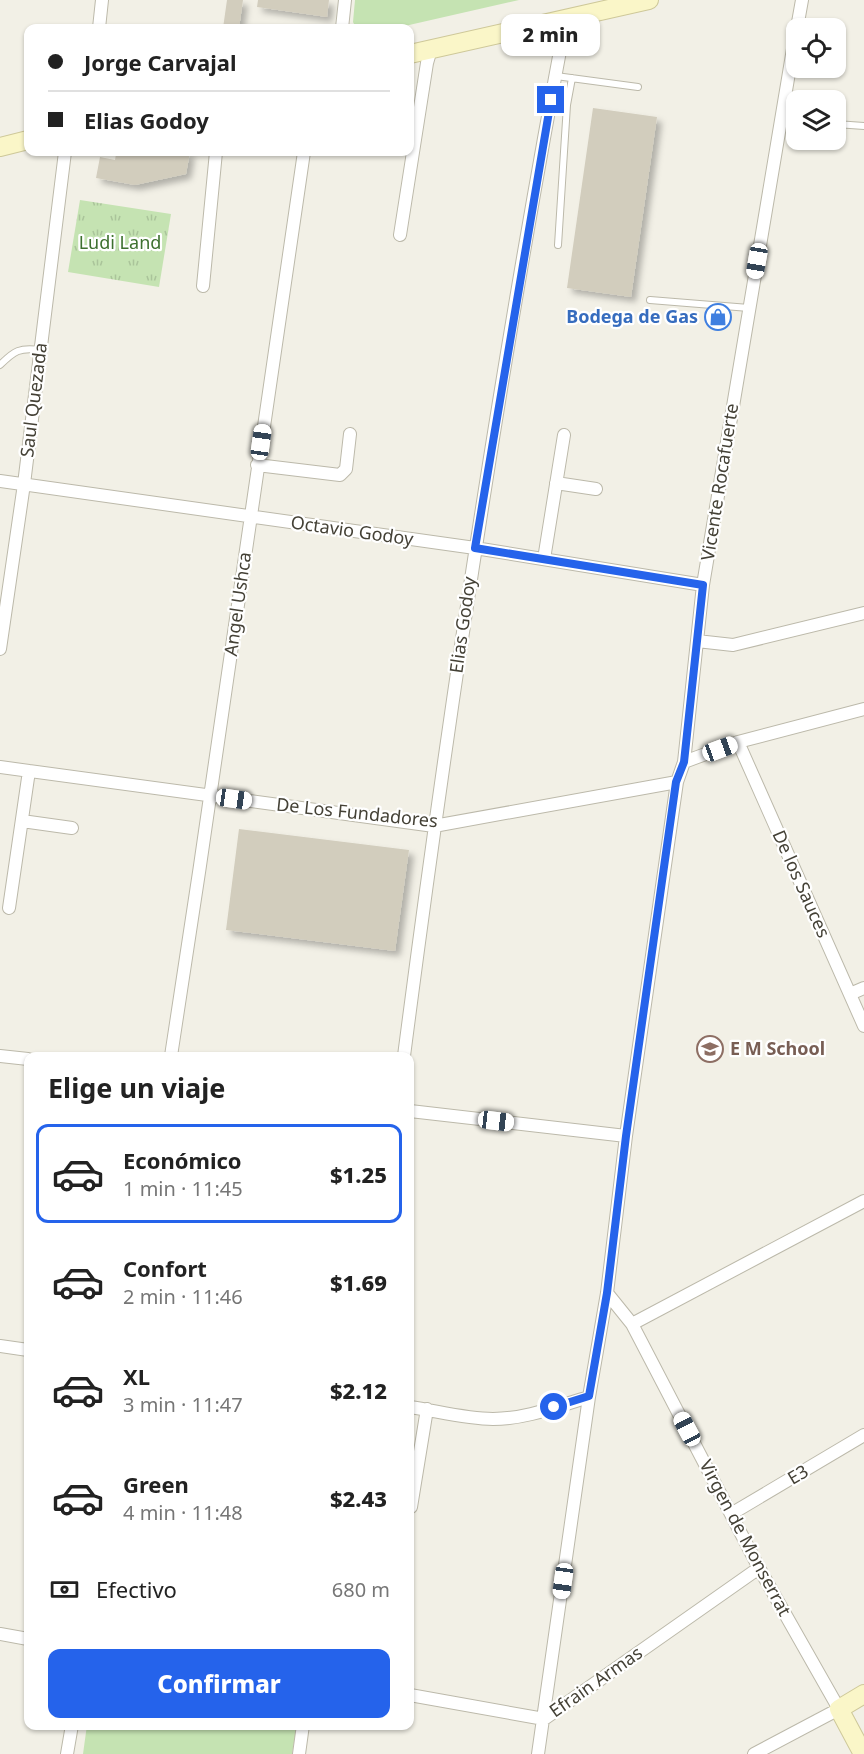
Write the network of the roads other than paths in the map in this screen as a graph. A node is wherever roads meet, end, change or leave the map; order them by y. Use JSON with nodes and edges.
{"nodes":[{"id":1,"x":102,"y":0,"type":"edge"},
{"id":2,"x":345,"y":0,"type":"edge"},
{"id":3,"x":802,"y":0,"type":"edge"},
{"id":4,"x":642,"y":1,"type":"edge"},
{"id":5,"x":799,"y":18,"type":"edge"},
{"id":6,"x":566,"y":19,"type":"junction"},
{"id":7,"x":99,"y":24,"type":"edge"},
{"id":8,"x":342,"y":24,"type":"edge"},
{"id":9,"x":431,"y":49,"type":"junction"},
{"id":10,"x":414,"y":53,"type":"edge"},
{"id":11,"x":555,"y":76,"type":"junction"},
{"id":12,"x":572,"y":78,"type":"junction"},
{"id":13,"x":789,"y":78,"type":"edge"},
{"id":14,"x":638,"y":87,"type":"dead end"},
{"id":15,"x":781,"y":121,"type":"junction"},
{"id":16,"x":786,"y":121,"type":"edge"},
{"id":17,"x":846,"y":125,"type":"edge"},
{"id":18,"x":864,"y":126,"type":"edge"},
{"id":19,"x":24,"y":141,"type":"edge"},
{"id":20,"x":414,"y":146,"type":"edge"},
{"id":21,"x":0,"y":147,"type":"edge"},
{"id":22,"x":64,"y":156,"type":"edge"},
{"id":23,"x":216,"y":156,"type":"edge"},
{"id":24,"x":303,"y":156,"type":"edge"},
{"id":25,"x":412,"y":156,"type":"edge"},
{"id":26,"x":400,"y":235,"type":"dead end"},
{"id":27,"x":558,"y":245,"type":"dead end"},
{"id":28,"x":203,"y":286,"type":"dead end"},
{"id":29,"x":650,"y":300,"type":"dead end"},
{"id":30,"x":749,"y":308,"type":"junction"},
{"id":31,"x":40,"y":350,"type":"junction"},
{"id":32,"x":0,"y":365,"type":"edge"},
{"id":33,"x":350,"y":434,"type":"dead end"},
{"id":34,"x":564,"y":435,"type":"dead end"},
{"id":35,"x":258,"y":465,"type":"junction"},
{"id":36,"x":0,"y":481,"type":"edge"},
{"id":37,"x":556,"y":483,"type":"junction"},
{"id":38,"x":24,"y":484,"type":"junction"},
{"id":39,"x":596,"y":489,"type":"dead end"},
{"id":40,"x":250,"y":516,"type":"junction"},
{"id":41,"x":475,"y":548,"type":"junction"},
{"id":42,"x":544,"y":560,"type":"junction"},
{"id":43,"x":703,"y":585,"type":"junction"},
{"id":44,"x":864,"y":613,"type":"edge"},
{"id":45,"x":697,"y":641,"type":"junction"},
{"id":46,"x":0,"y":649,"type":"edge"},
{"id":47,"x":864,"y":709,"type":"edge"},
{"id":48,"x":738,"y":742,"type":"junction"},
{"id":49,"x":684,"y":762,"type":"junction"},
{"id":50,"x":0,"y":767,"type":"edge"},
{"id":51,"x":29,"y":771,"type":"junction"},
{"id":52,"x":676,"y":782,"type":"junction"},
{"id":53,"x":212,"y":796,"type":"junction"},
{"id":54,"x":22,"y":821,"type":"junction"},
{"id":55,"x":434,"y":826,"type":"junction"},
{"id":56,"x":72,"y":828,"type":"dead end"},
{"id":57,"x":9,"y":908,"type":"dead end"},
{"id":58,"x":864,"y":988,"type":"edge"},
{"id":59,"x":850,"y":994,"type":"junction"},
{"id":60,"x":864,"y":1026,"type":"edge"},
{"id":61,"x":172,"y":1052,"type":"edge"},
{"id":62,"x":405,"y":1052,"type":"edge"},
{"id":63,"x":0,"y":1056,"type":"edge"},
{"id":64,"x":24,"y":1059,"type":"edge"},
{"id":65,"x":414,"y":1111,"type":"edge"},
{"id":66,"x":626,"y":1136,"type":"junction"},
{"id":67,"x":864,"y":1201,"type":"edge"},
{"id":68,"x":607,"y":1293,"type":"junction"},
{"id":69,"x":632,"y":1324,"type":"junction"},
{"id":70,"x":0,"y":1346,"type":"edge"},
{"id":71,"x":24,"y":1349,"type":"edge"},
{"id":72,"x":589,"y":1396,"type":"junction"},
{"id":73,"x":414,"y":1407,"type":"edge"},
{"id":74,"x":427,"y":1409,"type":"junction"},
{"id":75,"x":864,"y":1435,"type":"edge"},
{"id":76,"x":414,"y":1489,"type":"edge"},
{"id":77,"x":731,"y":1514,"type":"junction"},
{"id":78,"x":759,"y":1568,"type":"junction"},
{"id":79,"x":0,"y":1634,"type":"edge"},
{"id":80,"x":24,"y":1638,"type":"edge"},
{"id":81,"x":864,"y":1694,"type":"edge"},
{"id":82,"x":414,"y":1696,"type":"edge"},
{"id":83,"x":839,"y":1709,"type":"junction"},
{"id":84,"x":544,"y":1719,"type":"junction"},
{"id":85,"x":71,"y":1730,"type":"edge"},
{"id":86,"x":302,"y":1730,"type":"edge"},
{"id":87,"x":67,"y":1754,"type":"edge"},
{"id":88,"x":299,"y":1754,"type":"edge"},
{"id":89,"x":538,"y":1754,"type":"edge"},
{"id":90,"x":754,"y":1754,"type":"edge"},
{"id":91,"x":863,"y":1754,"type":"edge"}],
"edges":[{"from":1,"to":7,"type":"street"},
{"from":2,"to":8,"type":"street"},
{"from":3,"to":5,"type":"street","name":"Vicente Rocafuerte"},
{"from":4,"to":6,"type":"street"},
{"from":6,"to":9,"type":"street"},
{"from":6,"to":11,"type":"street","name":"Elias Godoy"},
{"from":9,"to":10,"type":"street"},
{"from":9,"to":20,"type":"street"},
{"from":11,"to":12,"type":"lane"},
{"from":11,"to":41,"type":"street","name":"Elias Godoy"},
{"from":12,"to":14,"type":"lane"},
{"from":12,"to":27,"type":"lane"},
{"from":13,"to":15,"type":"street","name":"Vicente Rocafuerte"},
{"from":15,"to":16,"type":"lane"},
{"from":15,"to":30,"type":"street","name":"Vicente Rocafuerte"},
{"from":17,"to":18,"type":"lane"},
{"from":19,"to":21,"type":"street"},
{"from":22,"to":31,"type":"street","name":"Saul Quezada"},
{"from":23,"to":28,"type":"street"},
{"from":24,"to":35,"type":"street","name":"Angel Ushca"},
{"from":25,"to":26,"type":"street"},
{"from":29,"to":30,"type":"lane"},
{"from":30,"to":43,"type":"street","name":"Vicente Rocafuerte"},
{"from":31,"to":32,"type":"lane"},
{"from":31,"to":38,"type":"street","name":"Saul Quezada"},
{"from":33,"to":35,"type":"street"},
{"from":34,"to":37,"type":"street"},
{"from":35,"to":40,"type":"street","name":"Angel Ushca"},
{"from":36,"to":38,"type":"street","name":"Octavio Godoy"},
{"from":37,"to":39,"type":"street"},
{"from":37,"to":42,"type":"street"},
{"from":38,"to":40,"type":"street","name":"Octavio Godoy"},
{"from":38,"to":46,"type":"street","name":"Saul Quezada"},
{"from":40,"to":41,"type":"street","name":"Octavio Godoy"},
{"from":40,"to":53,"type":"street","name":"Angel Ushca"},
{"from":41,"to":42,"type":"street","name":"Octavio Godoy"},
{"from":41,"to":55,"type":"street","name":"Elias Godoy"},
{"from":42,"to":43,"type":"street","name":"Octavio Godoy"},
{"from":43,"to":45,"type":"street","name":"Vicente Rocafuerte"},
{"from":44,"to":45,"type":"street"},
{"from":45,"to":49,"type":"street","name":"Vicente Rocafuerte"},
{"from":47,"to":48,"type":"street"},
{"from":48,"to":49,"type":"street"},
{"from":48,"to":59,"type":"street","name":"De los Sauces"},
{"from":49,"to":52,"type":"street","name":"Vicente Rocafuerte"},
{"from":50,"to":51,"type":"street","name":"De Los Fundadores"},
{"from":51,"to":53,"type":"street","name":"De Los Fundadores"},
{"from":51,"to":54,"type":"street"},
{"from":52,"to":55,"type":"street","name":"De Los Fundadores"},
{"from":52,"to":66,"type":"street","name":"Vicente Rocafuerte"},
{"from":53,"to":55,"type":"street","name":"De Los Fundadores"},
{"from":53,"to":61,"type":"street","name":"Angel Ushca"},
{"from":54,"to":56,"type":"street"},
{"from":54,"to":57,"type":"street"},
{"from":55,"to":62,"type":"street","name":"Elias Godoy"},
{"from":58,"to":59,"type":"street"},
{"from":59,"to":60,"type":"street","name":"De los Sauces"},
{"from":63,"to":64,"type":"street"},
{"from":65,"to":66,"type":"street"},
{"from":66,"to":68,"type":"street","name":"Vicente Rocafuerte"},
{"from":67,"to":69,"type":"street"},
{"from":68,"to":69,"type":"street","name":"Virgen de Monserrat"},
{"from":68,"to":72,"type":"street","name":"Vicente Rocafuerte"},
{"from":69,"to":77,"type":"street","name":"Virgen de Monserrat"},
{"from":70,"to":71,"type":"street"},
{"from":72,"to":74,"type":"street"},
{"from":72,"to":84,"type":"street","name":"Vicente Rocafuerte"},
{"from":73,"to":74,"type":"street"},
{"from":74,"to":76,"type":"street"},
{"from":75,"to":77,"type":"street","name":"E3"},
{"from":77,"to":78,"type":"street","name":"Virgen de Monserrat"},
{"from":78,"to":83,"type":"street","name":"Virgen de Monserrat"},
{"from":78,"to":84,"type":"street","name":"Efrain Armas"},
{"from":79,"to":80,"type":"street"},
{"from":81,"to":83,"type":"street"},
{"from":82,"to":84,"type":"street","name":"Efrain Armas"},
{"from":83,"to":90,"type":"street"},
{"from":83,"to":91,"type":"street","name":"Virgen de Monserrat"},
{"from":84,"to":89,"type":"street","name":"Vicente Rocafuerte"},
{"from":85,"to":87,"type":"street"},
{"from":86,"to":88,"type":"street"}]}
